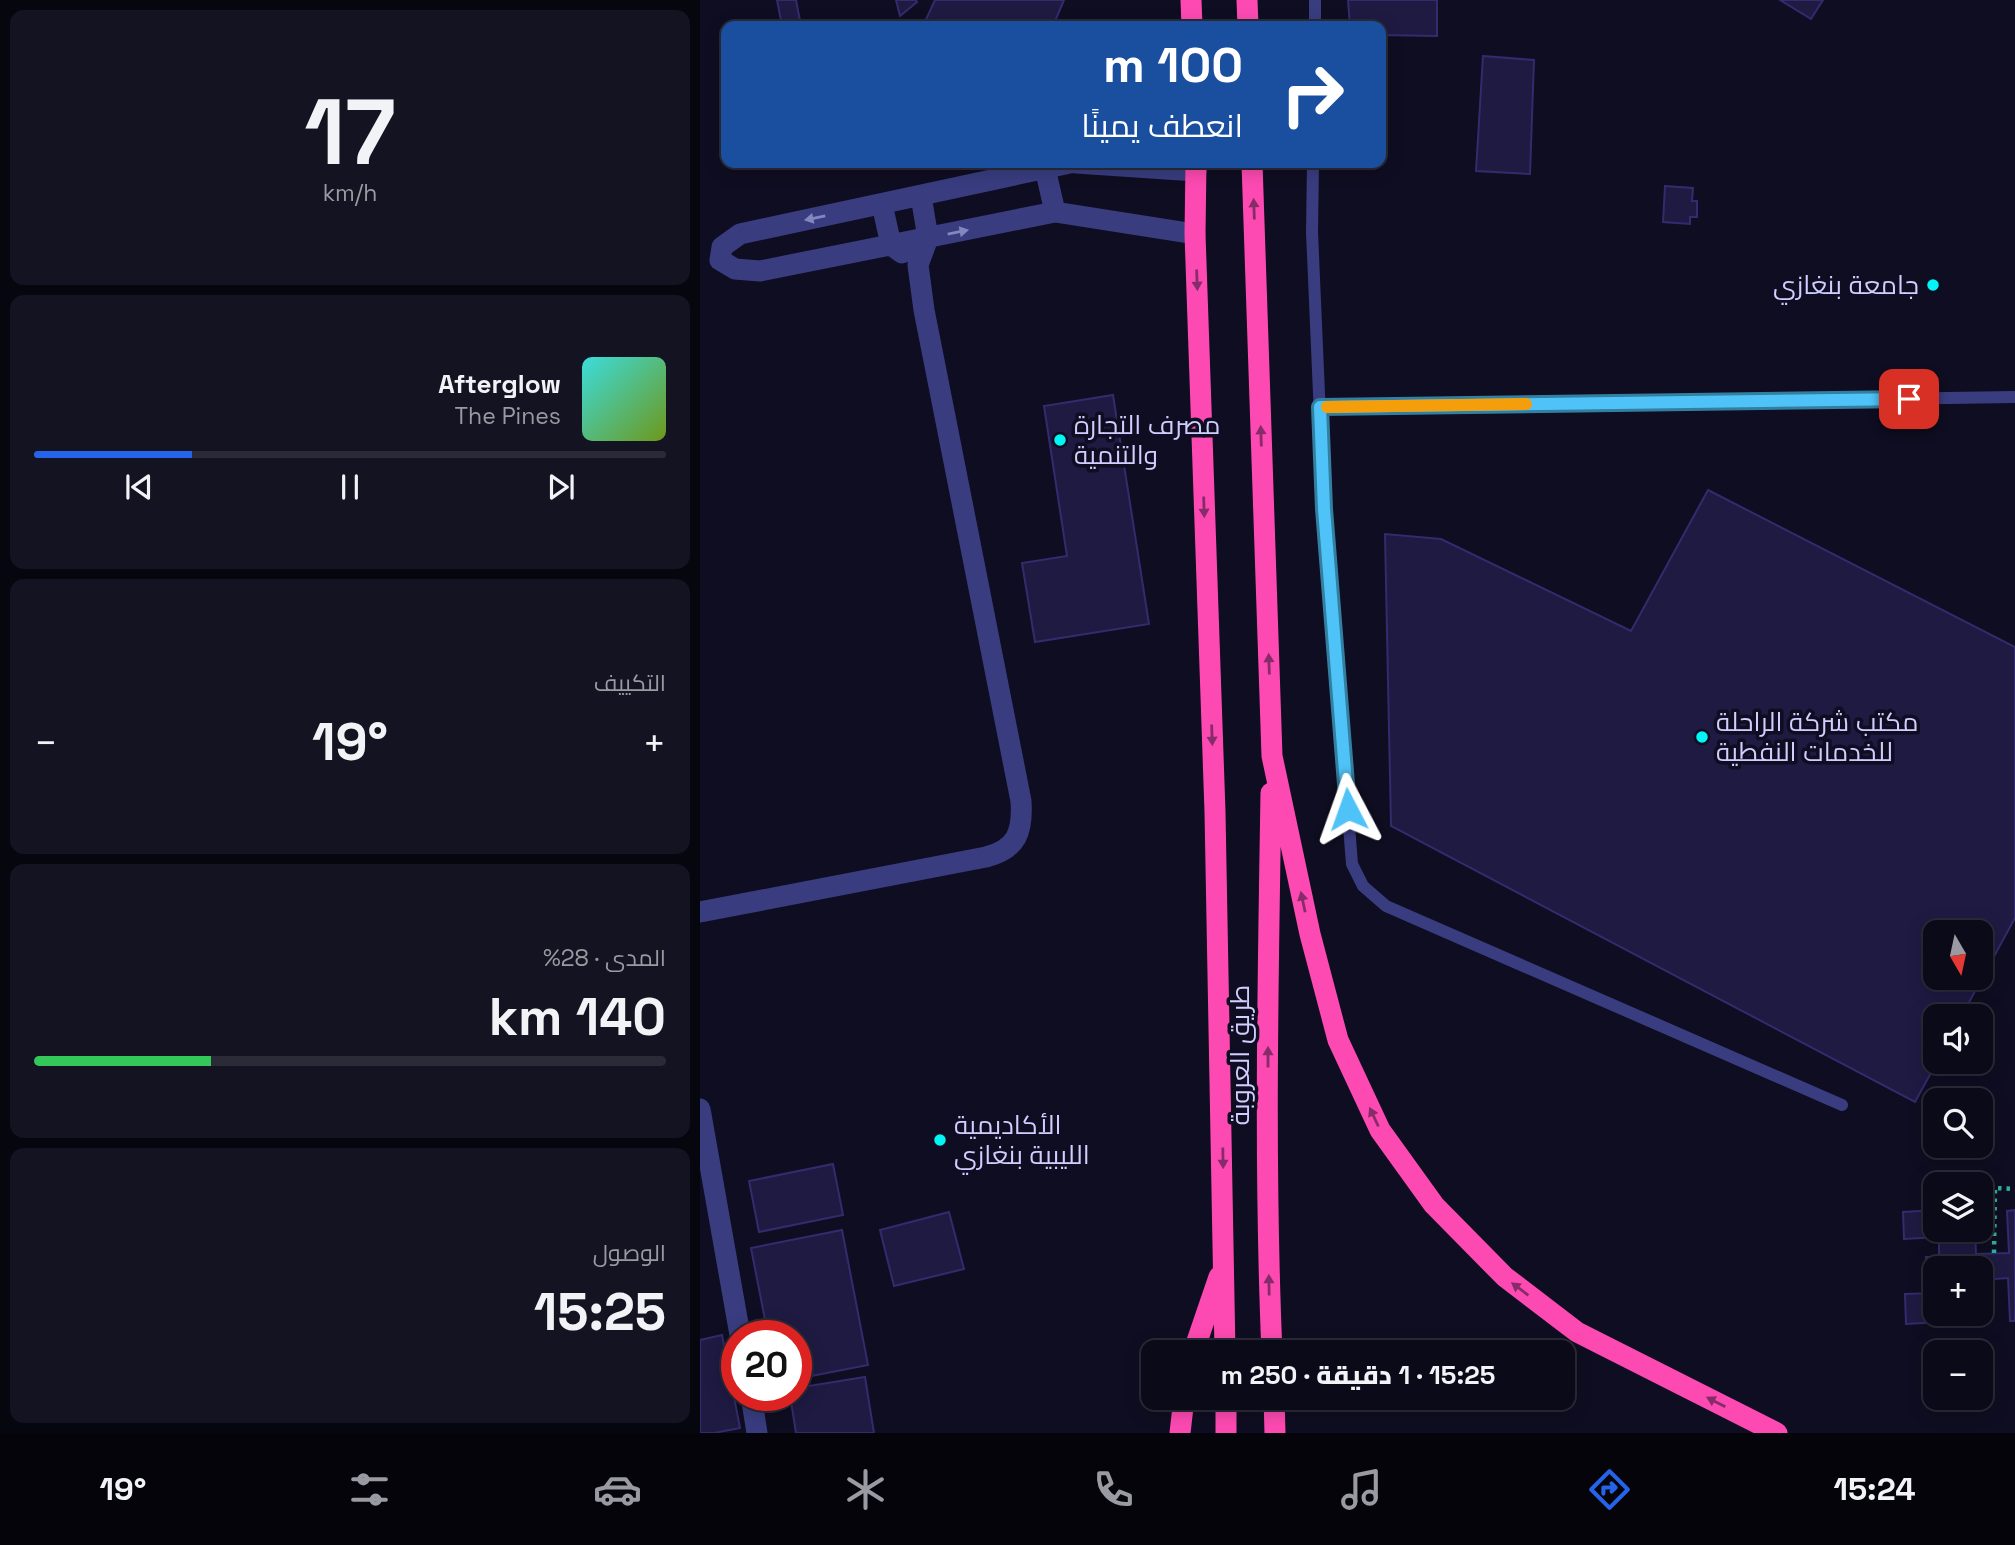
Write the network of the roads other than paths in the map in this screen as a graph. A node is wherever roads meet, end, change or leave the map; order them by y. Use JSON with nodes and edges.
{"nodes":[{"id":1,"x":1191,"y":0,"type":"edge"},
{"id":2,"x":1247,"y":0,"type":"edge"},
{"id":3,"x":1315,"y":0,"type":"edge"},
{"id":4,"x":1192,"y":21,"type":"edge"},
{"id":5,"x":1248,"y":21,"type":"edge"},
{"id":6,"x":1315,"y":21,"type":"edge"},
{"id":7,"x":1045,"y":168,"type":"joint"},
{"id":8,"x":1196,"y":168,"type":"edge"},
{"id":9,"x":1252,"y":168,"type":"edge"},
{"id":10,"x":1313,"y":168,"type":"edge"},
{"id":11,"x":921,"y":195,"type":"junction"},
{"id":12,"x":882,"y":204,"type":"junction"},
{"id":13,"x":1055,"y":212,"type":"junction"},
{"id":14,"x":1195,"y":234,"type":"junction"},
{"id":15,"x":928,"y":238,"type":"junction"},
{"id":16,"x":891,"y":245,"type":"junction"},
{"id":17,"x":918,"y":265,"type":"junction"},
{"id":18,"x":2015,"y":397,"type":"edge"},
{"id":19,"x":1320,"y":407,"type":"junction"},
{"id":20,"x":1272,"y":756,"type":"junction"},
{"id":21,"x":700,"y":912,"type":"edge"},
{"id":22,"x":1842,"y":1105,"type":"dead end"},
{"id":23,"x":700,"y":1109,"type":"edge"},
{"id":24,"x":708,"y":1194,"type":"edge"},
{"id":25,"x":1225,"y":1259,"type":"junction"},
{"id":26,"x":737,"y":1320,"type":"edge"},
{"id":27,"x":1198,"y":1340,"type":"edge"},
{"id":28,"x":1225,"y":1340,"type":"edge"},
{"id":29,"x":1271,"y":1340,"type":"edge"},
{"id":30,"x":1183,"y":1410,"type":"edge"},
{"id":31,"x":1226,"y":1410,"type":"edge"},
{"id":32,"x":1274,"y":1410,"type":"edge"},
{"id":33,"x":754,"y":1411,"type":"edge"},
{"id":34,"x":757,"y":1433,"type":"edge"},
{"id":35,"x":1180,"y":1433,"type":"edge"},
{"id":36,"x":1226,"y":1433,"type":"edge"},
{"id":37,"x":1275,"y":1433,"type":"edge"},
{"id":38,"x":1777,"y":1433,"type":"edge"}],
"edges":[{"from":1,"to":4,"type":"highway"},
{"from":2,"to":5,"type":"highway"},
{"from":3,"to":6,"type":"lane"},
{"from":7,"to":11,"type":"street"},
{"from":7,"to":13,"type":"street"},
{"from":8,"to":14,"type":"highway"},
{"from":20,"to":9,"type":"highway","one_way":true},
{"from":10,"to":19,"type":"lane"},
{"from":11,"to":12,"type":"street"},
{"from":11,"to":15,"type":"street"},
{"from":12,"to":16,"type":"street"},
{"from":12,"to":16,"type":"street","one_way":true},
{"from":13,"to":14,"type":"street"},
{"from":15,"to":13,"type":"street","one_way":true},
{"from":14,"to":25,"type":"highway","one_way":true},
{"from":15,"to":16,"type":"street"},
{"from":15,"to":17,"type":"street"},
{"from":16,"to":17,"type":"street"},
{"from":17,"to":21,"type":"street"},
{"from":18,"to":19,"type":"lane"},
{"from":19,"to":22,"type":"lane"},
{"from":29,"to":20,"type":"highway","name":"طريق العروبة","one_way":true},
{"from":38,"to":20,"type":"highway","one_way":true},
{"from":23,"to":24,"type":"street"},
{"from":24,"to":26,"type":"street"},
{"from":25,"to":27,"type":"highway"},
{"from":25,"to":28,"type":"highway"},
{"from":30,"to":35,"type":"highway"},
{"from":31,"to":36,"type":"highway"},
{"from":32,"to":37,"type":"highway"},
{"from":33,"to":34,"type":"street"}]}
